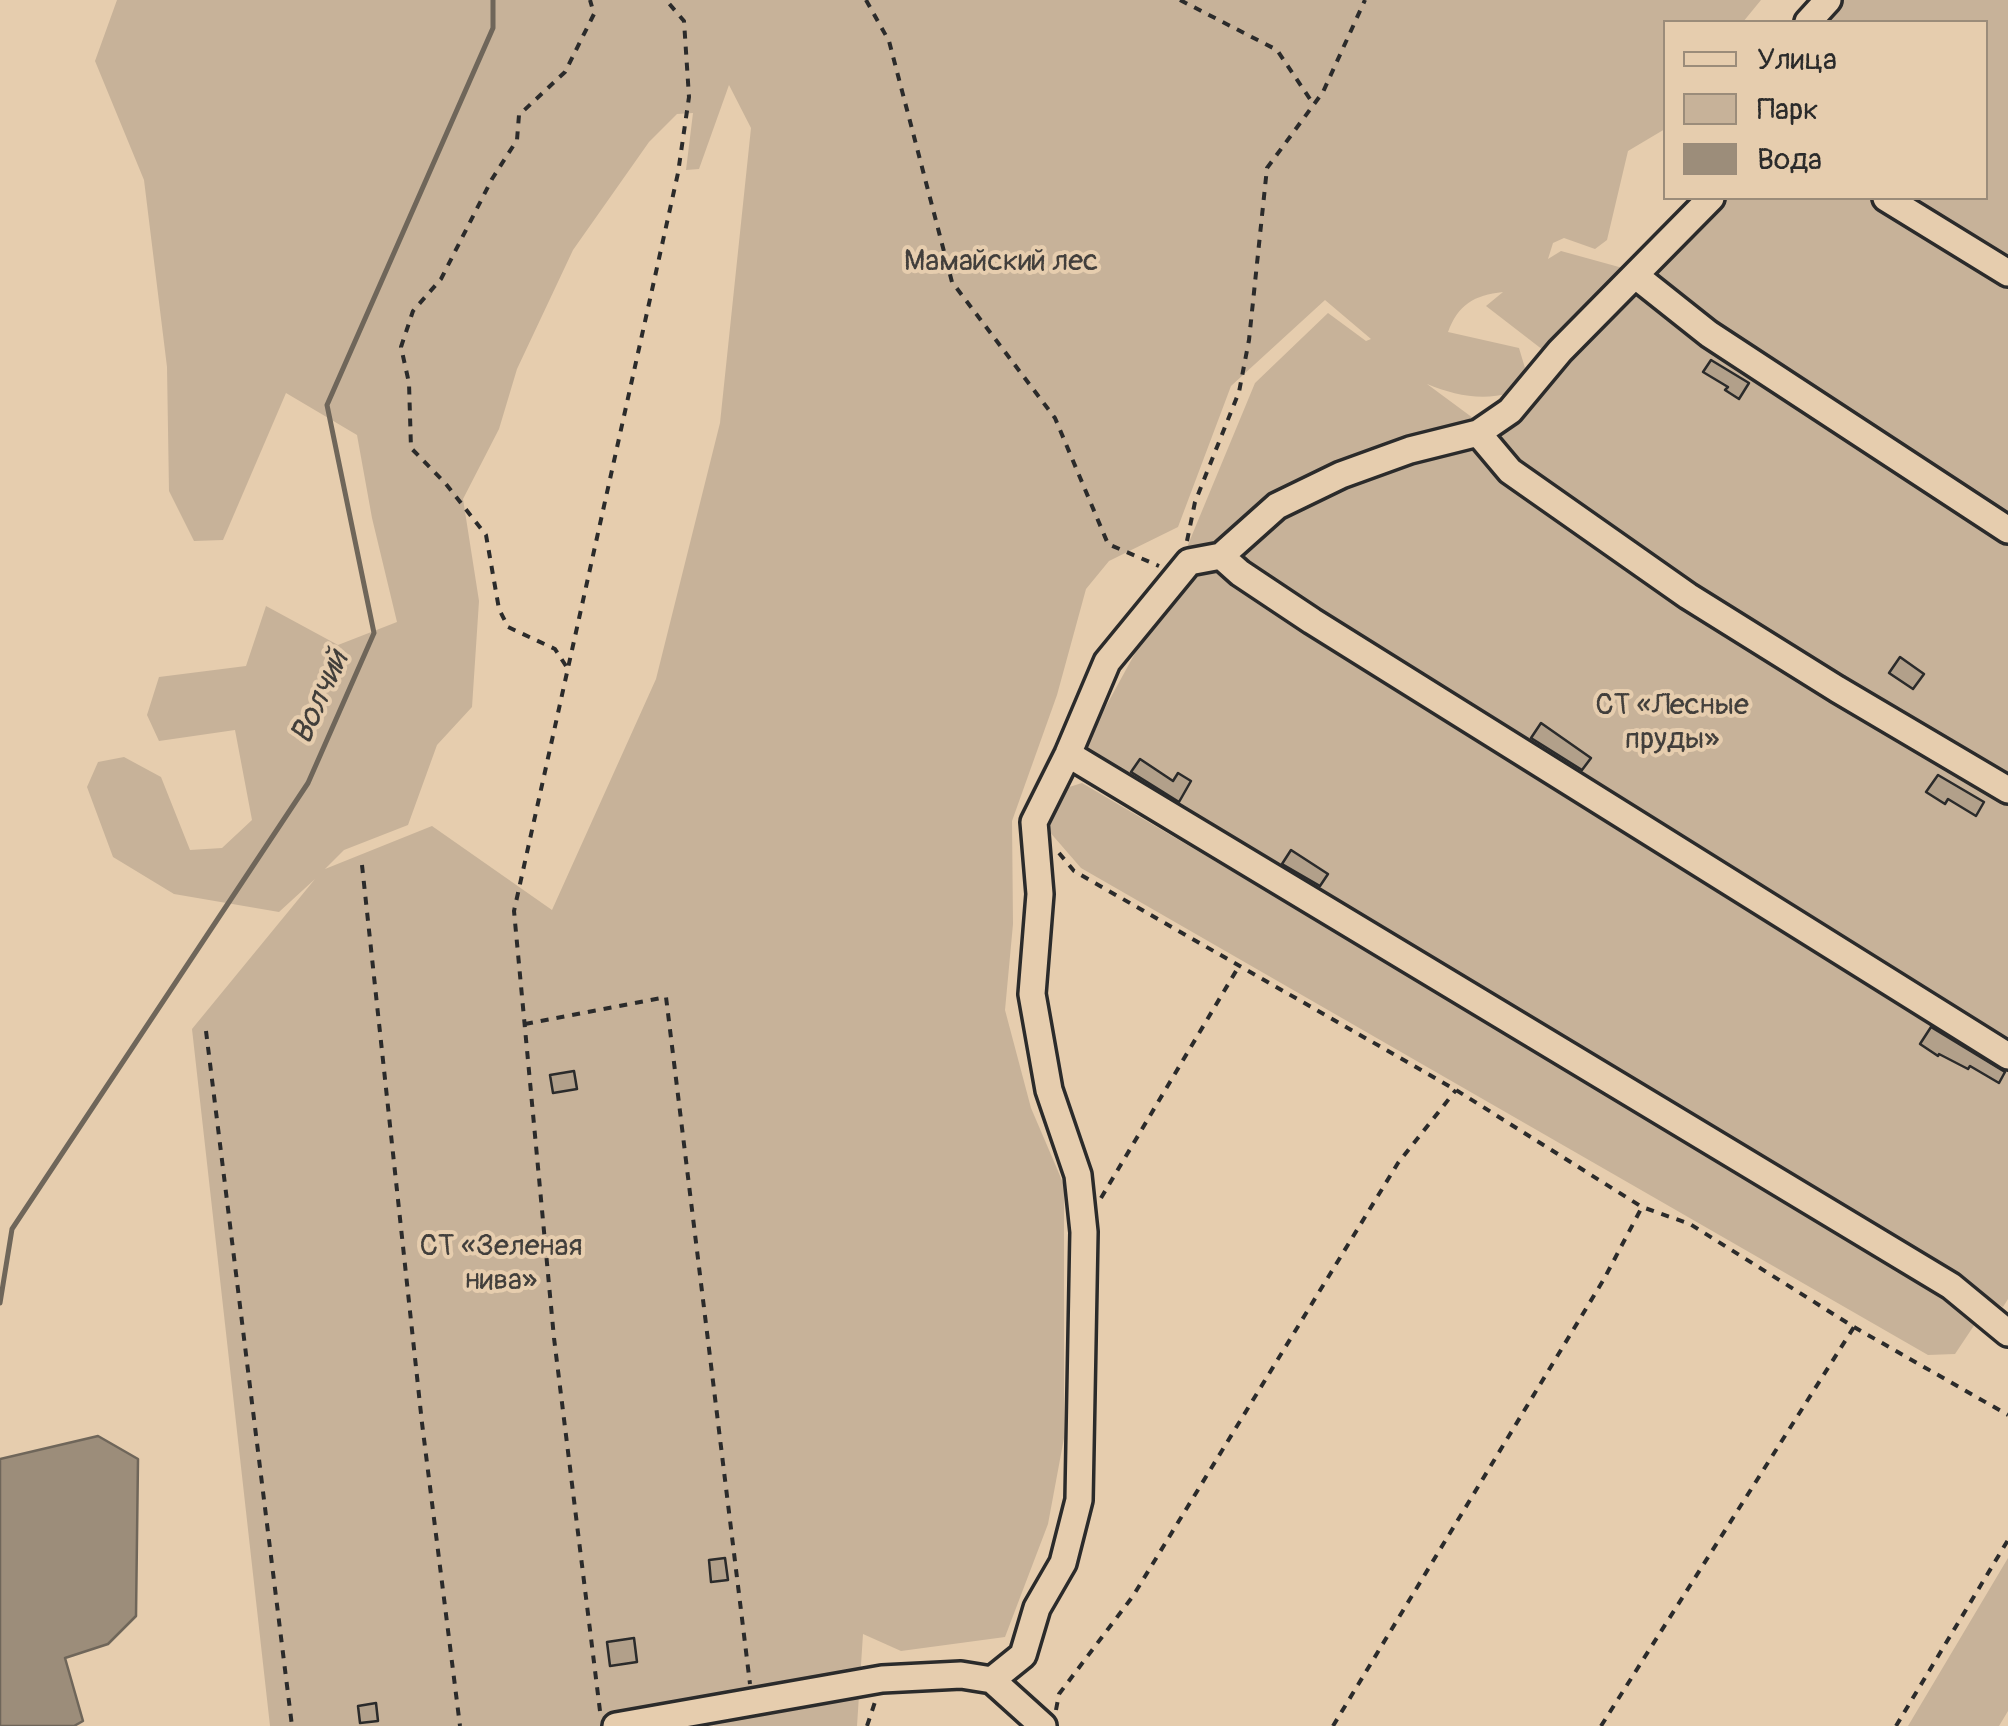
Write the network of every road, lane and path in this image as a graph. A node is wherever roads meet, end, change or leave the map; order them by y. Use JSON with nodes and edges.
{"nodes":[{"id":1,"x":590,"y":0,"type":"edge"},
{"id":2,"x":666,"y":0,"type":"edge"},
{"id":3,"x":866,"y":0,"type":"edge"},
{"id":4,"x":1180,"y":0,"type":"edge"},
{"id":5,"x":1365,"y":0,"type":"edge"},
{"id":6,"x":1828,"y":0,"type":"edge"},
{"id":7,"x":1810,"y":20,"type":"edge"},
{"id":8,"x":1314,"y":105,"type":"junction"},
{"id":9,"x":1709,"y":200,"type":"edge"},
{"id":10,"x":1889,"y":200,"type":"edge"},
{"id":11,"x":2008,"y":273,"type":"edge"},
{"id":12,"x":1636,"y":276,"type":"junction"},
{"id":13,"x":1478,"y":433,"type":"junction"},
{"id":14,"x":2008,"y":530,"type":"edge"},
{"id":15,"x":1221,"y":556,"type":"junction"},
{"id":16,"x":1183,"y":568,"type":"junction"},
{"id":17,"x":566,"y":667,"type":"junction"},
{"id":18,"x":1068,"y":754,"type":"junction"},
{"id":19,"x":2008,"y":790,"type":"edge"},
{"id":20,"x":1034,"y":822,"type":"junction"},
{"id":21,"x":362,"y":866,"type":"dead end"},
{"id":22,"x":1239,"y":966,"type":"junction"},
{"id":23,"x":525,"y":1024,"type":"junction"},
{"id":24,"x":206,"y":1031,"type":"dead end"},
{"id":25,"x":2008,"y":1056,"type":"edge"},
{"id":26,"x":1456,"y":1090,"type":"junction"},
{"id":27,"x":1100,"y":1200,"type":"dead end"},
{"id":28,"x":1642,"y":1207,"type":"junction"},
{"id":29,"x":1854,"y":1327,"type":"junction"},
{"id":30,"x":2008,"y":1334,"type":"edge"},
{"id":31,"x":2008,"y":1415,"type":"edge"},
{"id":32,"x":2008,"y":1540,"type":"edge"},
{"id":33,"x":992,"y":1680,"type":"junction"},
{"id":34,"x":752,"y":1700,"type":"junction"},
{"id":35,"x":1049,"y":1718,"type":"edge"},
{"id":36,"x":292,"y":1726,"type":"edge"},
{"id":37,"x":460,"y":1726,"type":"edge"},
{"id":38,"x":602,"y":1726,"type":"edge"},
{"id":39,"x":616,"y":1726,"type":"edge"},
{"id":40,"x":1333,"y":1726,"type":"edge"},
{"id":41,"x":1602,"y":1726,"type":"edge"},
{"id":42,"x":1896,"y":1726,"type":"edge"}],
"edges":[{"from":1,"to":17,"type":"path"},
{"from":2,"to":17,"type":"path"},
{"from":3,"to":16,"type":"path"},
{"from":4,"to":8,"type":"path"},
{"from":5,"to":8,"type":"path"},
{"from":6,"to":7,"type":"street"},
{"from":8,"to":16,"type":"path"},
{"from":9,"to":12,"type":"street"},
{"from":10,"to":11,"type":"street"},
{"from":12,"to":13,"type":"street"},
{"from":12,"to":14,"type":"street"},
{"from":13,"to":15,"type":"street"},
{"from":13,"to":19,"type":"street"},
{"from":15,"to":16,"type":"street"},
{"from":15,"to":25,"type":"street"},
{"from":16,"to":18,"type":"street"},
{"from":17,"to":23,"type":"path"},
{"from":18,"to":20,"type":"street"},
{"from":18,"to":30,"type":"street"},
{"from":20,"to":22,"type":"path"},
{"from":20,"to":33,"type":"street"},
{"from":21,"to":37,"type":"path"},
{"from":22,"to":26,"type":"path"},
{"from":22,"to":27,"type":"path"},
{"from":23,"to":34,"type":"path"},
{"from":23,"to":38,"type":"path"},
{"from":24,"to":36,"type":"path"},
{"from":26,"to":28,"type":"path"},
{"from":26,"to":35,"type":"path"},
{"from":28,"to":29,"type":"path"},
{"from":28,"to":40,"type":"path"},
{"from":29,"to":31,"type":"path"},
{"from":29,"to":41,"type":"path"},
{"from":32,"to":42,"type":"path"},
{"from":33,"to":34,"type":"street"},
{"from":33,"to":35,"type":"street"},
{"from":34,"to":39,"type":"street"}]}
